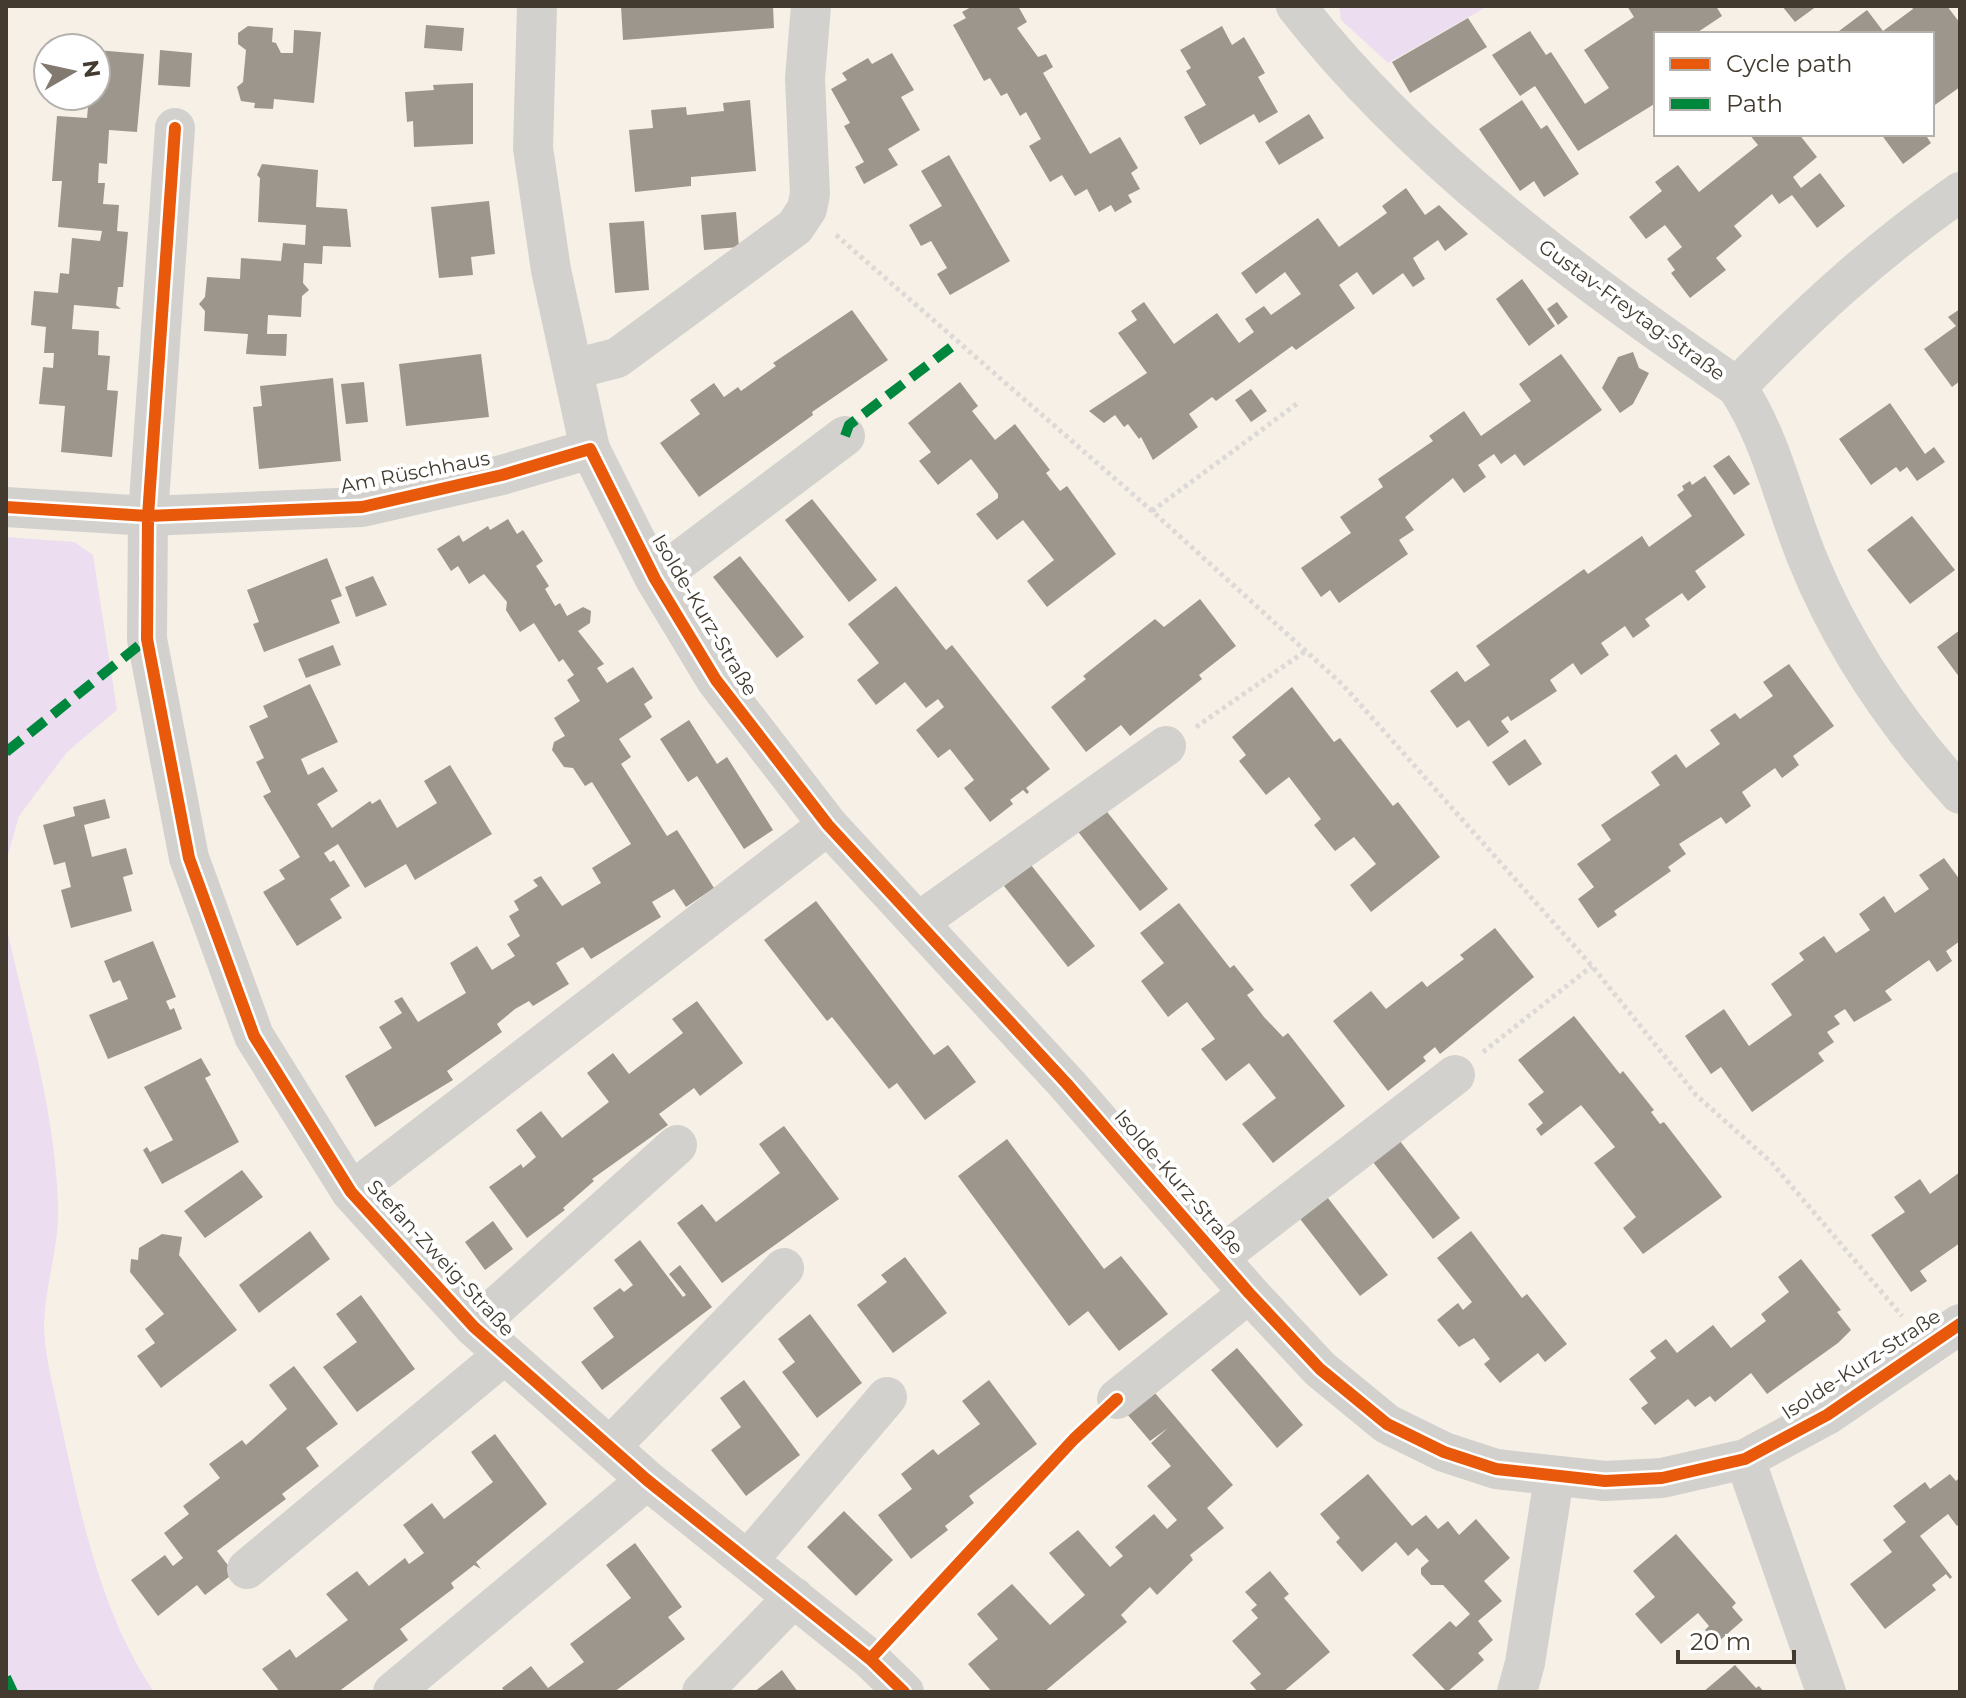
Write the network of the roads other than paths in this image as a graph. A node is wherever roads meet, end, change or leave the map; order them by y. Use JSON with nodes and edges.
{"nodes":[{"id":1,"x":537,"y":6,"type":"edge"},
{"id":2,"x":811,"y":6,"type":"edge"},
{"id":3,"x":1296,"y":6,"type":"edge"},
{"id":4,"x":175,"y":128,"type":"dead end"},
{"id":5,"x":1960,"y":192,"type":"edge"},
{"id":6,"x":574,"y":369,"type":"junction"},
{"id":7,"x":1737,"y":387,"type":"junction"},
{"id":8,"x":845,"y":436,"type":"dead end"},
{"id":9,"x":590,"y":449,"type":"junction"},
{"id":10,"x":6,"y":507,"type":"edge"},
{"id":11,"x":148,"y":516,"type":"junction"},
{"id":12,"x":655,"y":579,"type":"junction"},
{"id":13,"x":1166,"y":746,"type":"road end"},
{"id":14,"x":1960,"y":794,"type":"edge"},
{"id":15,"x":828,"y":825,"type":"junction"},
{"id":16,"x":920,"y":921,"type":"junction"},
{"id":17,"x":1455,"y":1075,"type":"road end"},
{"id":18,"x":677,"y":1145,"type":"dead end"},
{"id":19,"x":351,"y":1192,"type":"junction"},
{"id":20,"x":1218,"y":1258,"type":"junction"},
{"id":21,"x":784,"y":1268,"type":"dead end"},
{"id":22,"x":1249,"y":1293,"type":"junction"},
{"id":23,"x":1960,"y":1324,"type":"edge"},
{"id":24,"x":474,"y":1327,"type":"junction"},
{"id":25,"x":505,"y":1354,"type":"junction"},
{"id":26,"x":887,"y":1397,"type":"dead end"},
{"id":27,"x":1117,"y":1399,"type":"dead end"},
{"id":28,"x":610,"y":1447,"type":"junction"},
{"id":29,"x":1745,"y":1459,"type":"junction"},
{"id":30,"x":1554,"y":1478,"type":"junction"},
{"id":31,"x":647,"y":1480,"type":"junction"},
{"id":32,"x":749,"y":1559,"type":"junction"},
{"id":33,"x":247,"y":1569,"type":"dead end"},
{"id":34,"x":794,"y":1597,"type":"junction"},
{"id":35,"x":393,"y":1692,"type":"edge"},
{"id":36,"x":702,"y":1692,"type":"edge"},
{"id":37,"x":904,"y":1692,"type":"edge"},
{"id":38,"x":1517,"y":1692,"type":"edge"},
{"id":39,"x":1826,"y":1692,"type":"edge"}],
"edges":[{"from":1,"to":6,"type":"street","name":"Isolde-Kurz-Straße"},
{"from":2,"to":6,"type":"street"},
{"from":3,"to":7,"type":"street","name":"Gustav-Freytag-Straße"},
{"from":4,"to":11,"type":"street"},
{"from":5,"to":7,"type":"street"},
{"from":6,"to":9,"type":"street","name":"Isolde-Kurz-Straße"},
{"from":7,"to":14,"type":"street","name":"Gustav-Freytag-Straße"},
{"from":8,"to":12,"type":"street"},
{"from":9,"to":11,"type":"street","name":"Am Rüschhaus"},
{"from":9,"to":12,"type":"street","name":"Isolde-Kurz-Straße"},
{"from":10,"to":11,"type":"street","name":"Am Rüschhaus"},
{"from":11,"to":19,"type":"street","name":"Stefan-Zweig-Straße"},
{"from":12,"to":15,"type":"street","name":"Isolde-Kurz-Straße"},
{"from":13,"to":16,"type":"street"},
{"from":15,"to":16,"type":"street","name":"Isolde-Kurz-Straße"},
{"from":15,"to":19,"type":"street","name":"Stefan-Zweig-Straße"},
{"from":16,"to":20,"type":"street","name":"Isolde-Kurz-Straße"},
{"from":17,"to":20,"type":"street"},
{"from":18,"to":24,"type":"street"},
{"from":19,"to":24,"type":"street","name":"Stefan-Zweig-Straße"},
{"from":20,"to":22,"type":"street","name":"Isolde-Kurz-Straße"},
{"from":21,"to":28,"type":"street"},
{"from":22,"to":27,"type":"street"},
{"from":22,"to":30,"type":"street","name":"Isolde-Kurz-Straße"},
{"from":23,"to":29,"type":"street","name":"Isolde-Kurz-Straße"},
{"from":24,"to":25,"type":"street","name":"Stefan-Zweig-Straße"},
{"from":25,"to":28,"type":"street","name":"Stefan-Zweig-Straße"},
{"from":25,"to":33,"type":"street"},
{"from":26,"to":32,"type":"street"},
{"from":28,"to":31,"type":"street","name":"Stefan-Zweig-Straße"},
{"from":29,"to":30,"type":"street","name":"Isolde-Kurz-Straße"},
{"from":29,"to":39,"type":"street"},
{"from":30,"to":38,"type":"street"},
{"from":31,"to":32,"type":"street","name":"Stefan-Zweig-Straße"},
{"from":31,"to":35,"type":"street"},
{"from":32,"to":34,"type":"street","name":"Stefan-Zweig-Straße"},
{"from":34,"to":36,"type":"street"},
{"from":34,"to":37,"type":"street","name":"Stefan-Zweig-Straße"}]}
